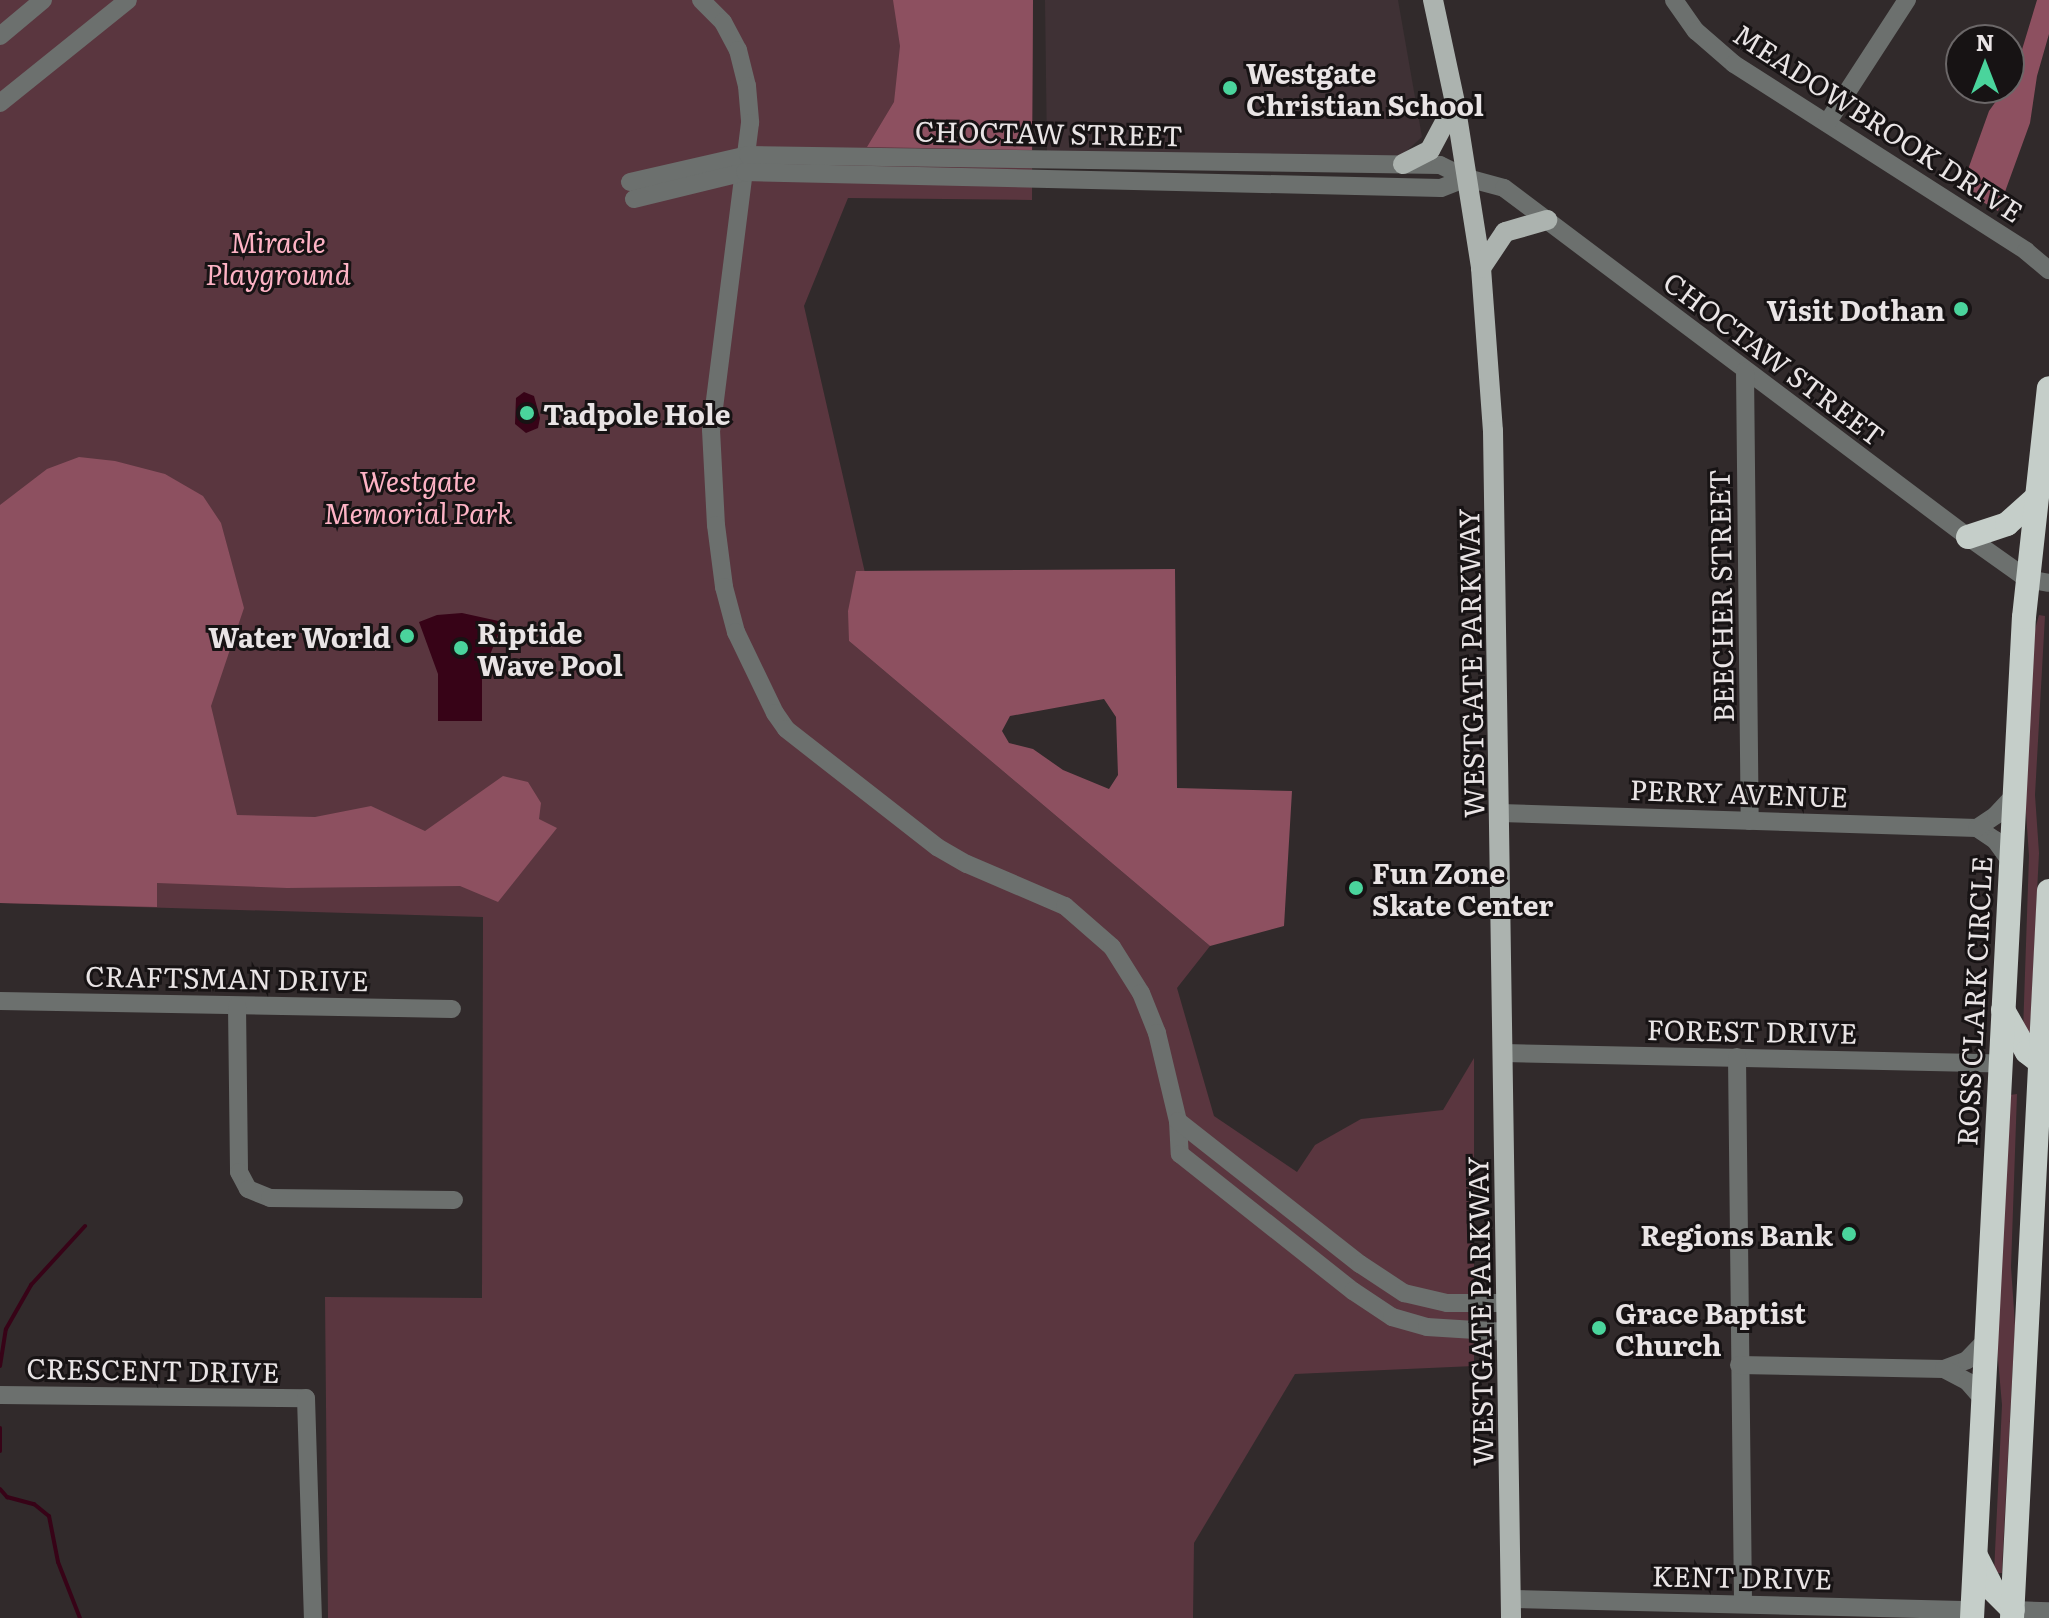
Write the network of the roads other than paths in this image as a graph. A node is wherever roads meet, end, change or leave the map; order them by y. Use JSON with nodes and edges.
{"nodes":[{"id":1,"x":43,"y":0,"type":"edge"},
{"id":2,"x":128,"y":0,"type":"edge"},
{"id":3,"x":701,"y":0,"type":"edge"},
{"id":4,"x":1433,"y":0,"type":"edge"},
{"id":5,"x":1674,"y":0,"type":"edge"},
{"id":6,"x":1907,"y":0,"type":"edge"},
{"id":7,"x":0,"y":36,"type":"edge"},
{"id":8,"x":0,"y":103,"type":"edge"},
{"id":9,"x":1455,"y":103,"type":"junction"},
{"id":10,"x":1827,"y":123,"type":"junction"},
{"id":11,"x":746,"y":164,"type":"junction"},
{"id":12,"x":1403,"y":164,"type":"junction"},
{"id":13,"x":1467,"y":178,"type":"junction"},
{"id":14,"x":632,"y":191,"type":"dead end"},
{"id":15,"x":1547,"y":220,"type":"junction"},
{"id":16,"x":2049,"y":246,"type":"edge"},
{"id":17,"x":2026,"y":251,"type":"junction"},
{"id":18,"x":1481,"y":268,"type":"junction"},
{"id":19,"x":2049,"y":270,"type":"edge"},
{"id":20,"x":1745,"y":371,"type":"junction"},
{"id":21,"x":2049,"y":388,"type":"edge"},
{"id":22,"x":2035,"y":499,"type":"junction"},
{"id":23,"x":1968,"y":537,"type":"junction"},
{"id":24,"x":2038,"y":581,"type":"edge"},
{"id":25,"x":2013,"y":797,"type":"junction"},
{"id":26,"x":1500,"y":813,"type":"junction"},
{"id":27,"x":1750,"y":821,"type":"junction"},
{"id":28,"x":1977,"y":828,"type":"junction"},
{"id":29,"x":2010,"y":861,"type":"junction"},
{"id":30,"x":2049,"y":891,"type":"edge"},
{"id":31,"x":0,"y":1001,"type":"edge"},
{"id":32,"x":237,"y":1006,"type":"junction"},
{"id":33,"x":2002,"y":1008,"type":"junction"},
{"id":34,"x":452,"y":1009,"type":"dead end"},
{"id":35,"x":1504,"y":1053,"type":"junction"},
{"id":36,"x":1737,"y":1057,"type":"junction"},
{"id":37,"x":2000,"y":1063,"type":"junction"},
{"id":38,"x":2045,"y":1063,"type":"edge"},
{"id":39,"x":2038,"y":1112,"type":"junction"},
{"id":40,"x":1178,"y":1121,"type":"junction"},
{"id":41,"x":454,"y":1200,"type":"dead end"},
{"id":42,"x":1506,"y":1303,"type":"junction"},
{"id":43,"x":1507,"y":1332,"type":"junction"},
{"id":44,"x":1986,"y":1340,"type":"junction"},
{"id":45,"x":1739,"y":1365,"type":"junction"},
{"id":46,"x":1944,"y":1369,"type":"junction"},
{"id":47,"x":0,"y":1395,"type":"edge"},
{"id":48,"x":1983,"y":1399,"type":"junction"},
{"id":49,"x":1975,"y":1554,"type":"junction"},
{"id":50,"x":1743,"y":1604,"type":"junction"},
{"id":51,"x":1511,"y":1608,"type":"edge"},
{"id":52,"x":2049,"y":1611,"type":"edge"},
{"id":53,"x":2012,"y":1614,"type":"edge"},
{"id":54,"x":1975,"y":1615,"type":"edge"},
{"id":55,"x":313,"y":1618,"type":"edge"}],
"edges":[{"from":1,"to":7,"type":"street"},
{"from":2,"to":8,"type":"street"},
{"from":3,"to":11,"type":"street"},
{"from":4,"to":9,"type":"main road","name":"WESTGATE PARKWAY"},
{"from":5,"to":10,"type":"street","name":"MEADOWBROOK DRIVE"},
{"from":6,"to":10,"type":"street"},
{"from":9,"to":12,"type":"main road"},
{"from":9,"to":13,"type":"main road","name":"WESTGATE PARKWAY"},
{"from":10,"to":17,"type":"street","name":"MEADOWBROOK DRIVE"},
{"from":11,"to":12,"type":"street","name":"CHOCTAW STREET"},
{"from":11,"to":13,"type":"street","name":"CHOCTAW STREET"},
{"from":11,"to":14,"type":"street","name":"CHOCTAW STREET"},
{"from":11,"to":40,"type":"street"},
{"from":12,"to":13,"type":"street","name":"CHOCTAW STREET"},
{"from":13,"to":15,"type":"street","name":"CHOCTAW STREET"},
{"from":13,"to":18,"type":"main road","name":"WESTGATE PARKWAY"},
{"from":15,"to":18,"type":"main road"},
{"from":15,"to":20,"type":"street","name":"CHOCTAW STREET"},
{"from":16,"to":17,"type":"street","name":"MEADOWBROOK DRIVE"},
{"from":17,"to":19,"type":"street","name":"MEADOWBROOK DRIVE"},
{"from":18,"to":26,"type":"main road","name":"WESTGATE PARKWAY"},
{"from":20,"to":23,"type":"street","name":"CHOCTAW STREET"},
{"from":20,"to":27,"type":"street","name":"BEECHER STREET"},
{"from":21,"to":22,"type":"highway","name":"ROSS CLARK CIRCLE"},
{"from":22,"to":23,"type":"highway"},
{"from":22,"to":24,"type":"highway","name":"ROSS CLARK CIRCLE"},
{"from":23,"to":24,"type":"street","name":"CHOCTAW STREET"},
{"from":24,"to":25,"type":"highway","name":"ROSS CLARK CIRCLE"},
{"from":25,"to":28,"type":"street"},
{"from":25,"to":29,"type":"highway","name":"ROSS CLARK CIRCLE"},
{"from":26,"to":27,"type":"street","name":"PERRY AVENUE"},
{"from":26,"to":35,"type":"main road","name":"WESTGATE PARKWAY"},
{"from":27,"to":28,"type":"street","name":"PERRY AVENUE"},
{"from":28,"to":29,"type":"street"},
{"from":29,"to":33,"type":"highway","name":"ROSS CLARK CIRCLE"},
{"from":30,"to":38,"type":"highway"},
{"from":31,"to":32,"type":"street","name":"CRAFTSMAN DRIVE"},
{"from":32,"to":34,"type":"street","name":"CRAFTSMAN DRIVE"},
{"from":32,"to":41,"type":"street"},
{"from":33,"to":37,"type":"highway","name":"ROSS CLARK CIRCLE"},
{"from":33,"to":38,"type":"highway"},
{"from":35,"to":36,"type":"street","name":"FOREST DRIVE"},
{"from":35,"to":42,"type":"main road","name":"WESTGATE PARKWAY"},
{"from":36,"to":37,"type":"street","name":"FOREST DRIVE"},
{"from":36,"to":45,"type":"street"},
{"from":37,"to":39,"type":"highway"},
{"from":37,"to":44,"type":"highway","name":"ROSS CLARK CIRCLE"},
{"from":38,"to":39,"type":"highway"},
{"from":39,"to":53,"type":"highway"},
{"from":40,"to":42,"type":"street"},
{"from":40,"to":43,"type":"street"},
{"from":42,"to":43,"type":"main road","name":"WESTGATE PARKWAY"},
{"from":43,"to":51,"type":"main road","name":"WESTGATE PARKWAY"},
{"from":44,"to":46,"type":"street"},
{"from":44,"to":48,"type":"highway","name":"ROSS CLARK CIRCLE"},
{"from":45,"to":46,"type":"street"},
{"from":45,"to":50,"type":"street"},
{"from":46,"to":48,"type":"street"},
{"from":47,"to":55,"type":"street","name":"CRESCENT DRIVE"},
{"from":48,"to":49,"type":"highway","name":"ROSS CLARK CIRCLE"},
{"from":49,"to":53,"type":"highway"},
{"from":49,"to":54,"type":"highway","name":"ROSS CLARK CIRCLE"},
{"from":50,"to":51,"type":"street","name":"KENT DRIVE"},
{"from":50,"to":54,"type":"street","name":"KENT DRIVE"},
{"from":52,"to":53,"type":"street"}]}
